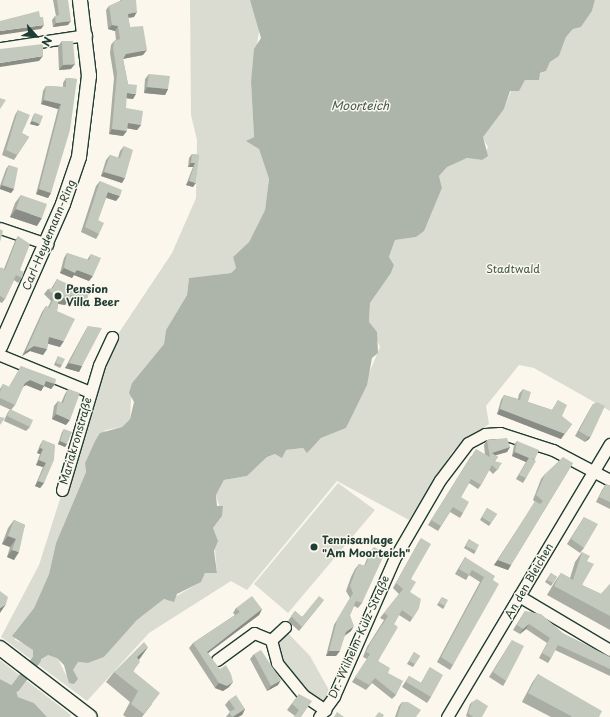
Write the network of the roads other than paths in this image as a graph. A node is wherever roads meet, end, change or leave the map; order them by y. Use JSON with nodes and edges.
{"nodes":[{"id":1,"x":80,"y":0,"type":"edge"},
{"id":2,"x":86,"y":35,"type":"junction"},
{"id":3,"x":0,"y":48,"type":"edge"},
{"id":4,"x":0,"y":228,"type":"edge"},
{"id":5,"x":47,"y":244,"type":"junction"},
{"id":6,"x":112,"y":337,"type":"dead end"},
{"id":7,"x":0,"y":347,"type":"edge"},
{"id":8,"x":0,"y":355,"type":"edge"},
{"id":9,"x":90,"y":392,"type":"junction"},
{"id":10,"x":610,"y":444,"type":"edge"},
{"id":11,"x":594,"y":471,"type":"junction"},
{"id":12,"x":610,"y":480,"type":"edge"},
{"id":13,"x":62,"y":490,"type":"dead end"},
{"id":14,"x":519,"y":596,"type":"junction"},
{"id":15,"x":285,"y":627,"type":"dead end"},
{"id":16,"x":271,"y":640,"type":"junction"},
{"id":17,"x":0,"y":648,"type":"edge"},
{"id":18,"x":610,"y":650,"type":"edge"},
{"id":19,"x":217,"y":660,"type":"dead end"},
{"id":20,"x":322,"y":714,"type":"edge"},
{"id":21,"x":90,"y":717,"type":"edge"},
{"id":22,"x":447,"y":717,"type":"edge"}],
"edges":[{"from":1,"to":2,"type":"main road","name":"Carl-Heydemann-Ring"},
{"from":2,"to":3,"type":"street"},
{"from":2,"to":5,"type":"main road","name":"Carl-Heydemann-Ring"},
{"from":4,"to":5,"type":"street"},
{"from":5,"to":7,"type":"main road","name":"Carl-Heydemann-Ring"},
{"from":6,"to":9,"type":"street","name":"Mariakronstraße"},
{"from":8,"to":9,"type":"street","name":"Mariakronstraße"},
{"from":9,"to":13,"type":"street","name":"Mariakronstraße"},
{"from":10,"to":11,"type":"street","name":"An den Bleichen"},
{"from":11,"to":12,"type":"street","name":"Dr.-Wilhelm-Külz-Straße"},
{"from":11,"to":14,"type":"street","name":"An den Bleichen"},
{"from":11,"to":20,"type":"street","name":"Dr.-Wilhelm-Külz-Straße"},
{"from":14,"to":18,"type":"street"},
{"from":14,"to":22,"type":"street","name":"An den Bleichen"},
{"from":15,"to":16,"type":"street"},
{"from":16,"to":19,"type":"street"},
{"from":16,"to":20,"type":"street"},
{"from":17,"to":21,"type":"main road"}]}
